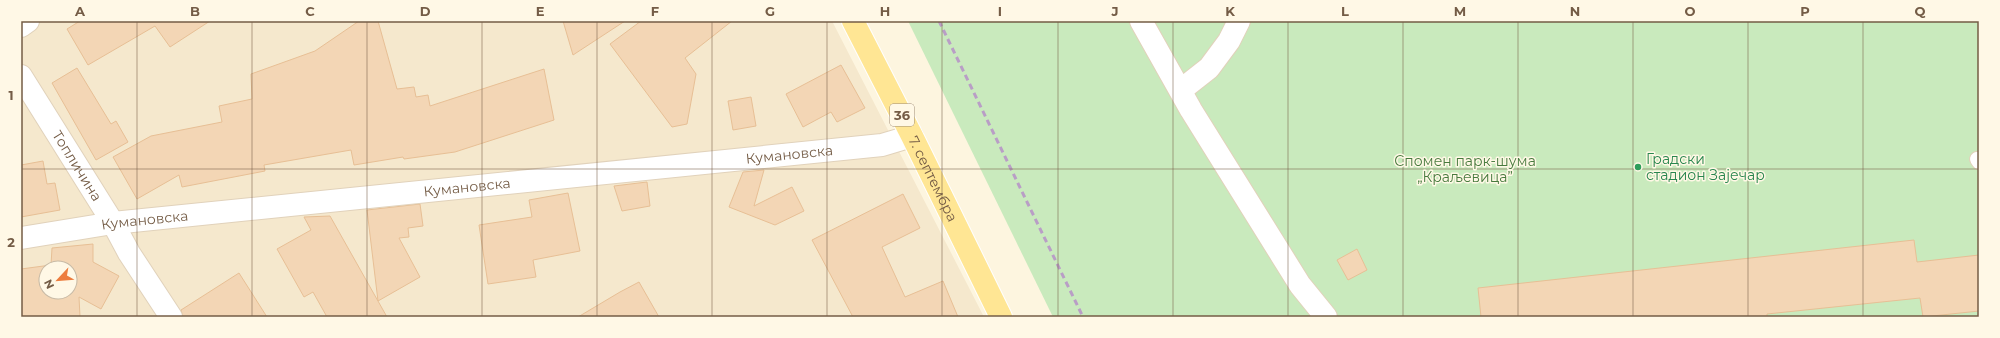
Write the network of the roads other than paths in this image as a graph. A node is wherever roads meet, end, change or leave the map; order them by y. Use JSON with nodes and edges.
{"nodes":[{"id":1,"x":28,"y":21,"type":"edge"},
{"id":2,"x":853,"y":21,"type":"edge"},
{"id":3,"x":1141,"y":21,"type":"edge"},
{"id":4,"x":1239,"y":21,"type":"edge"},
{"id":5,"x":21,"y":26,"type":"edge"},
{"id":6,"x":21,"y":76,"type":"edge"},
{"id":7,"x":1181,"y":90,"type":"junction"},
{"id":8,"x":912,"y":136,"type":"junction"},
{"id":9,"x":113,"y":223,"type":"junction"},
{"id":10,"x":21,"y":238,"type":"edge"},
{"id":11,"x":171,"y":317,"type":"edge"},
{"id":12,"x":1001,"y":317,"type":"edge"},
{"id":13,"x":1326,"y":317,"type":"edge"}],
"edges":[{"from":1,"to":5,"type":"street"},
{"from":2,"to":8,"type":"main road","name":"7. септембра","number":"36"},
{"from":3,"to":7,"type":"street"},
{"from":4,"to":7,"type":"street"},
{"from":6,"to":9,"type":"street","name":"Топличина"},
{"from":7,"to":13,"type":"street"},
{"from":8,"to":9,"type":"street","name":"Кумановска"},
{"from":8,"to":12,"type":"main road","name":"7. септембра","number":"36"},
{"from":9,"to":10,"type":"street","name":"Кумановска"},
{"from":9,"to":11,"type":"street","name":"Топличина"}]}
